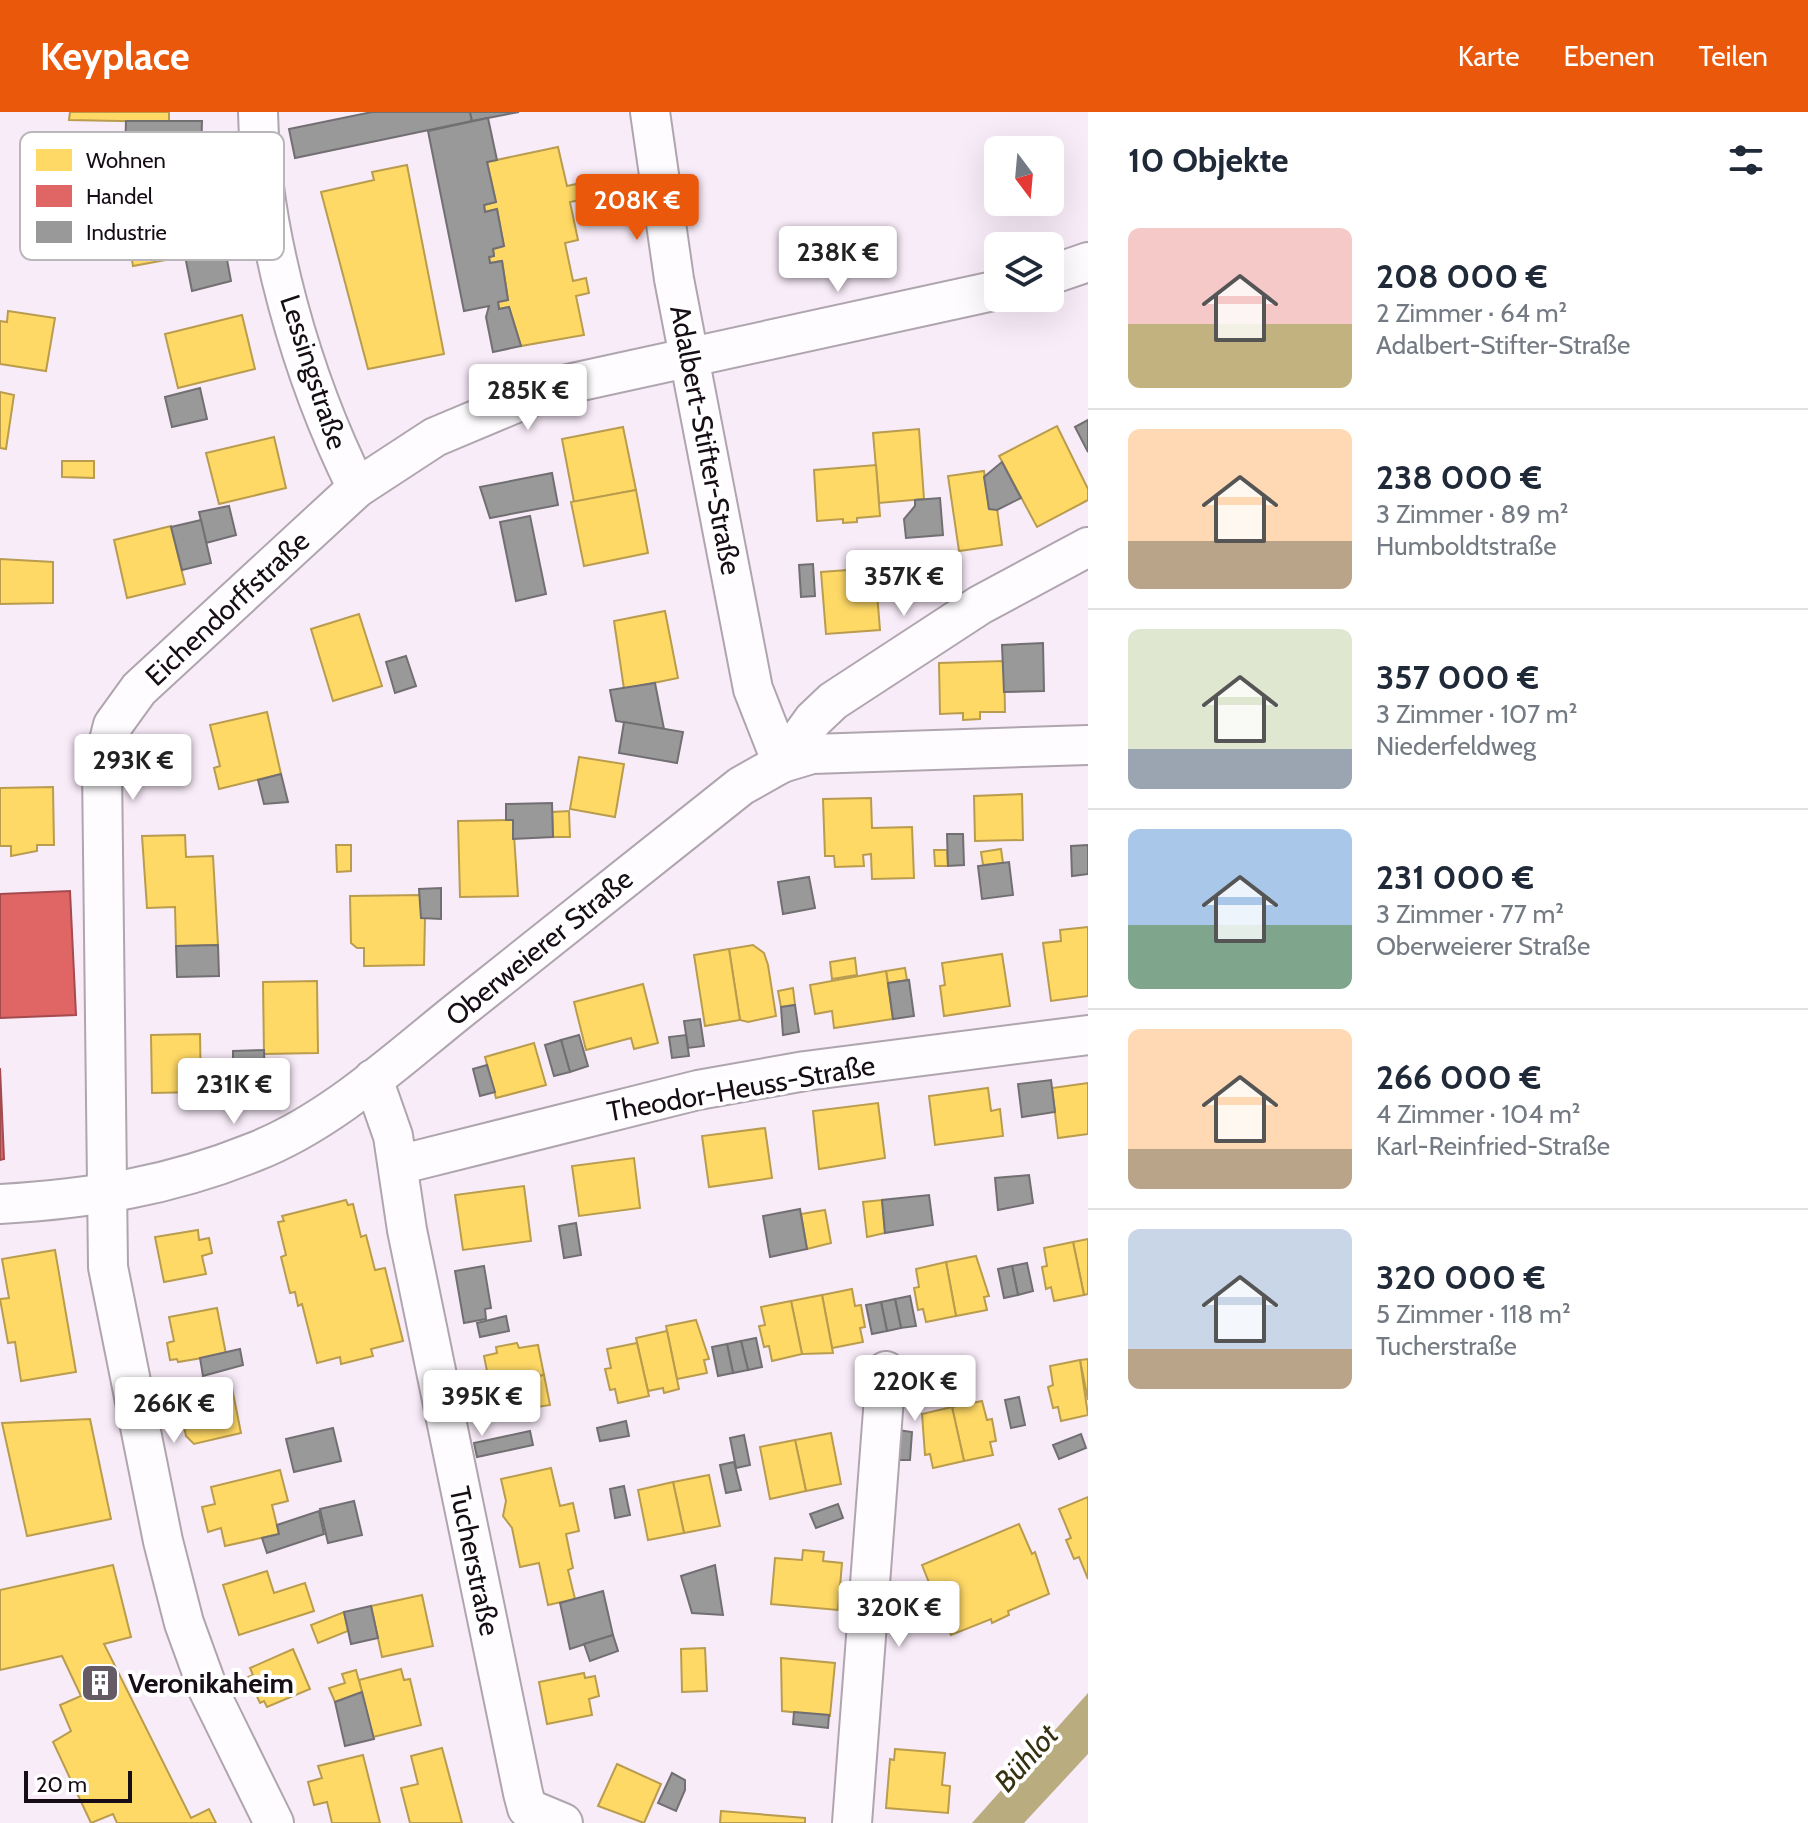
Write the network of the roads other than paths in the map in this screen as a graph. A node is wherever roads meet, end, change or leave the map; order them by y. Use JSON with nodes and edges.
{"nodes":[{"id":1,"x":258,"y":112,"type":"edge"},
{"id":2,"x":650,"y":112,"type":"edge"},
{"id":3,"x":260,"y":132,"type":"edge"},
{"id":4,"x":278,"y":260,"type":"edge"},
{"id":5,"x":1088,"y":262,"type":"edge"},
{"id":6,"x":1064,"y":270,"type":"edge"},
{"id":7,"x":984,"y":293,"type":"edge"},
{"id":8,"x":691,"y":360,"type":"junction"},
{"id":9,"x":357,"y":488,"type":"junction"},
{"id":10,"x":1088,"y":547,"type":"edge"},
{"id":11,"x":1088,"y":745,"type":"edge"},
{"id":12,"x":782,"y":763,"type":"junction"},
{"id":13,"x":1088,"y":1035,"type":"edge"},
{"id":14,"x":373,"y":1079,"type":"junction"},
{"id":15,"x":398,"y":1165,"type":"junction"},
{"id":16,"x":106,"y":1196,"type":"junction"},
{"id":17,"x":0,"y":1204,"type":"edge"},
{"id":18,"x":886,"y":1371,"type":"dead end"},
{"id":19,"x":519,"y":1816,"type":"edge"},
{"id":20,"x":274,"y":1823,"type":"edge"},
{"id":21,"x":563,"y":1823,"type":"edge"},
{"id":22,"x":852,"y":1823,"type":"edge"}],
"edges":[{"from":1,"to":3,"type":"street","name":"Lessingstraße"},
{"from":2,"to":8,"type":"street","name":"Adalbert-Stifter-Straße"},
{"from":4,"to":9,"type":"street","name":"Lessingstraße"},
{"from":5,"to":6,"type":"street"},
{"from":7,"to":8,"type":"street","name":"Eichendorffstraße"},
{"from":8,"to":9,"type":"street","name":"Eichendorffstraße"},
{"from":8,"to":12,"type":"street","name":"Adalbert-Stifter-Straße"},
{"from":9,"to":16,"type":"street","name":"Eichendorffstraße"},
{"from":10,"to":12,"type":"street"},
{"from":11,"to":12,"type":"street","name":"Oberweierer Straße"},
{"from":12,"to":14,"type":"street","name":"Oberweierer Straße"},
{"from":13,"to":15,"type":"street","name":"Theodor-Heuss-Straße"},
{"from":14,"to":15,"type":"street","name":"Tucherstraße"},
{"from":14,"to":16,"type":"street","name":"Oberweierer Straße"},
{"from":15,"to":19,"type":"street","name":"Tucherstraße"},
{"from":16,"to":17,"type":"street","name":"Oberweierer Straße"},
{"from":16,"to":20,"type":"street","name":"Eichendorffstraße"},
{"from":18,"to":22,"type":"street"},
{"from":19,"to":21,"type":"street","name":"Tucherstraße"}]}
